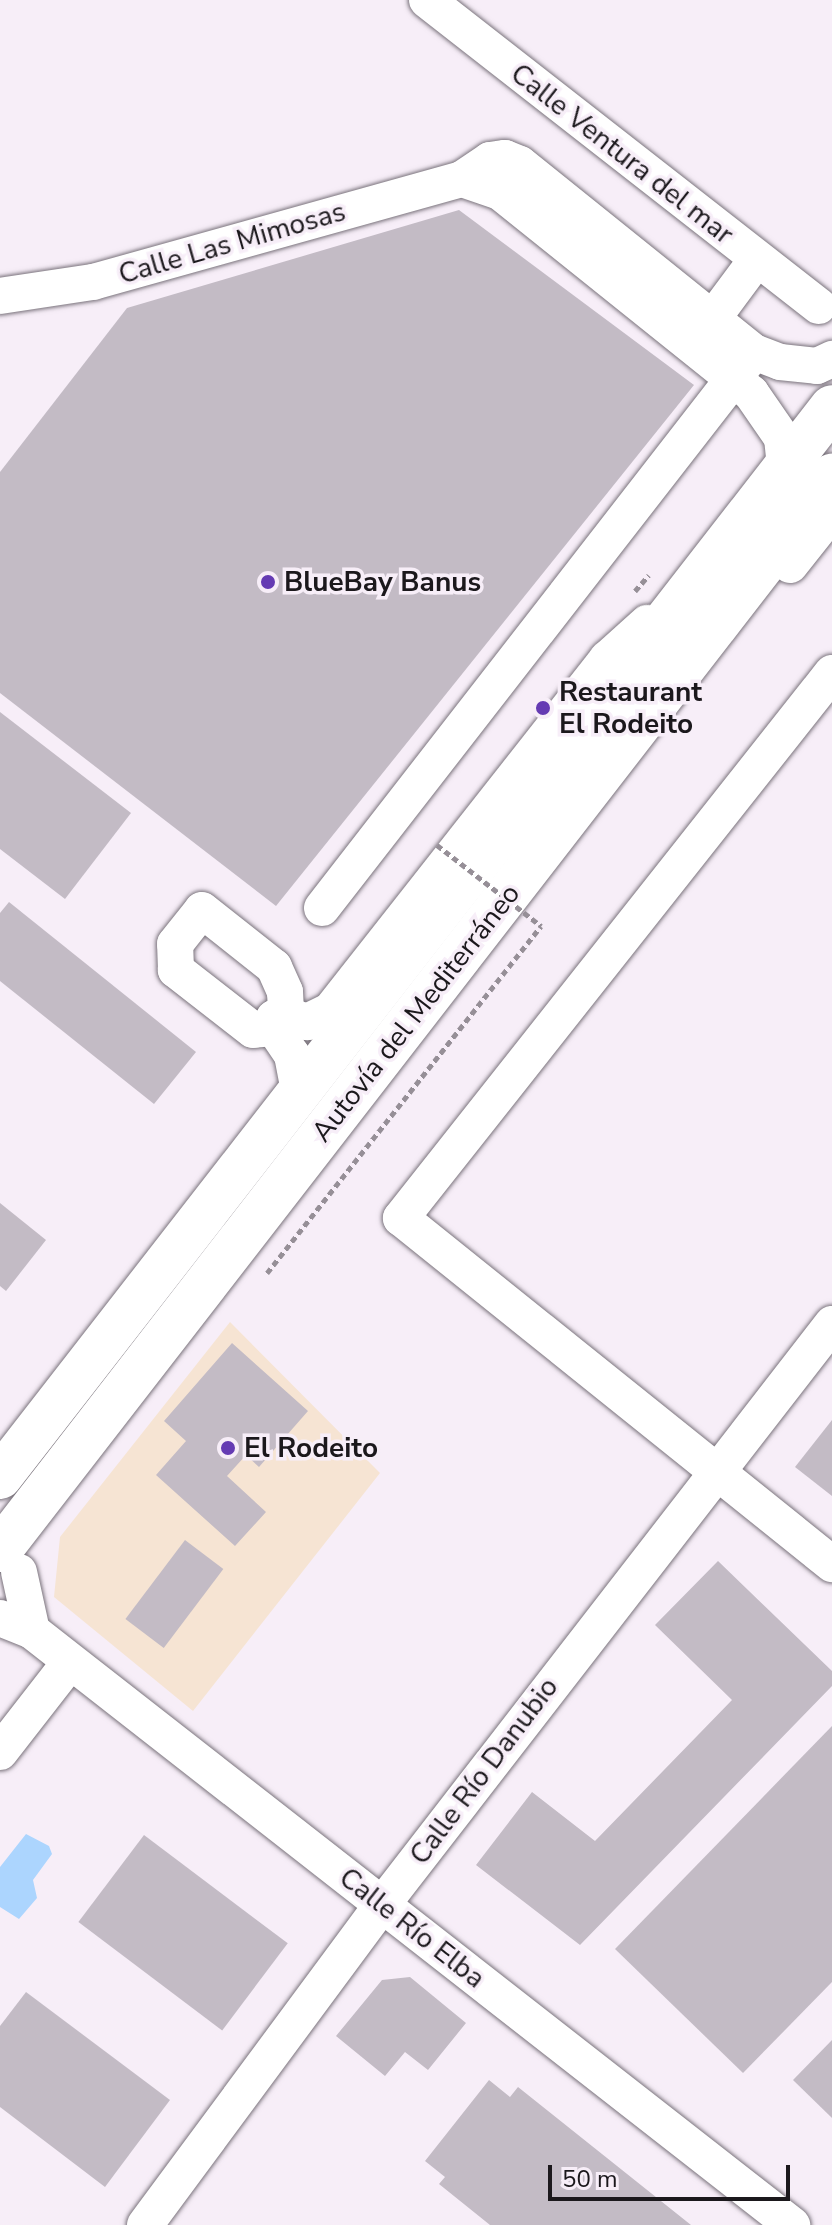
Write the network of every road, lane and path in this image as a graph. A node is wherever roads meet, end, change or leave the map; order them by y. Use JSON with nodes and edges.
{"nodes":[{"id":1,"x":427,"y":0,"type":"edge"},
{"id":2,"x":757,"y":259,"type":"junction"},
{"id":3,"x":0,"y":296,"type":"edge"},
{"id":4,"x":819,"y":306,"type":"dead end"},
{"id":5,"x":703,"y":332,"type":"junction"},
{"id":6,"x":832,"y":359,"type":"edge"},
{"id":7,"x":744,"y":365,"type":"junction"},
{"id":8,"x":832,"y":407,"type":"edge"},
{"id":9,"x":785,"y":467,"type":"junction"},
{"id":10,"x":832,"y":476,"type":"edge"},
{"id":11,"x":832,"y":512,"type":"edge"},
{"id":12,"x":676,"y":606,"type":"junction"},
{"id":13,"x":832,"y":673,"type":"edge"},
{"id":14,"x":646,"y":716,"type":"junction"},
{"id":15,"x":437,"y":845,"type":"dead end"},
{"id":16,"x":322,"y":908,"type":"dead end"},
{"id":17,"x":299,"y":1091,"type":"junction"},
{"id":18,"x":203,"y":1216,"type":"junction"},
{"id":19,"x":262,"y":1279,"type":"dead end"},
{"id":20,"x":832,"y":1324,"type":"edge"},
{"id":21,"x":0,"y":1445,"type":"edge"},
{"id":22,"x":714,"y":1472,"type":"junction"},
{"id":23,"x":0,"y":1477,"type":"edge"},
{"id":24,"x":10,"y":1561,"type":"edge"},
{"id":25,"x":832,"y":1564,"type":"edge"},
{"id":26,"x":16,"y":1624,"type":"edge"},
{"id":27,"x":70,"y":1662,"type":"junction"},
{"id":28,"x":0,"y":1752,"type":"edge"},
{"id":29,"x":382,"y":1905,"type":"junction"},
{"id":30,"x":145,"y":2225,"type":"edge"},
{"id":31,"x":792,"y":2225,"type":"edge"}],
"edges":[{"from":1,"to":2,"type":"street","name":"Calle Ventura del mar"},
{"from":2,"to":4,"type":"street","name":"Calle Ventura del mar"},
{"from":2,"to":5,"type":"street"},
{"from":3,"to":5,"type":"street","name":"Calle Las Mimosas"},
{"from":5,"to":7,"type":"street","name":"Calle Las Mimosas"},
{"from":6,"to":7,"type":"street","name":"Calle Las Mimosas"},
{"from":7,"to":9,"type":"street","name":"Calle Las Mimosas"},
{"from":7,"to":16,"type":"street"},
{"from":8,"to":9,"type":"highway","name":"Autovía del Mediterráneo"},
{"from":9,"to":12,"type":"highway","name":"Autovía del Mediterráneo"},
{"from":10,"to":14,"type":"highway","name":"Autovía del Mediterráneo"},
{"from":11,"to":14,"type":"street"},
{"from":12,"to":17,"type":"highway","name":"Autovía del Mediterráneo"},
{"from":12,"to":17,"type":"street"},
{"from":13,"to":22,"type":"street"},
{"from":14,"to":24,"type":"highway","name":"Autovía del Mediterráneo"},
{"from":15,"to":19,"type":"path","bridge":true},
{"from":17,"to":18,"type":"highway","name":"Autovía del Mediterráneo"},
{"from":18,"to":21,"type":"highway"},
{"from":18,"to":23,"type":"highway","name":"Autovía del Mediterráneo"},
{"from":20,"to":22,"type":"street","name":"Calle Río Danubio"},
{"from":22,"to":25,"type":"street"},
{"from":22,"to":29,"type":"street","name":"Calle Río Danubio"},
{"from":24,"to":26,"type":"street"},
{"from":26,"to":27,"type":"street","name":"Calle Río Elba"},
{"from":27,"to":28,"type":"street"},
{"from":27,"to":29,"type":"street","name":"Calle Río Elba"},
{"from":29,"to":30,"type":"street","name":"Calle Río Danubio"},
{"from":29,"to":31,"type":"street","name":"Calle Río Elba"}]}
